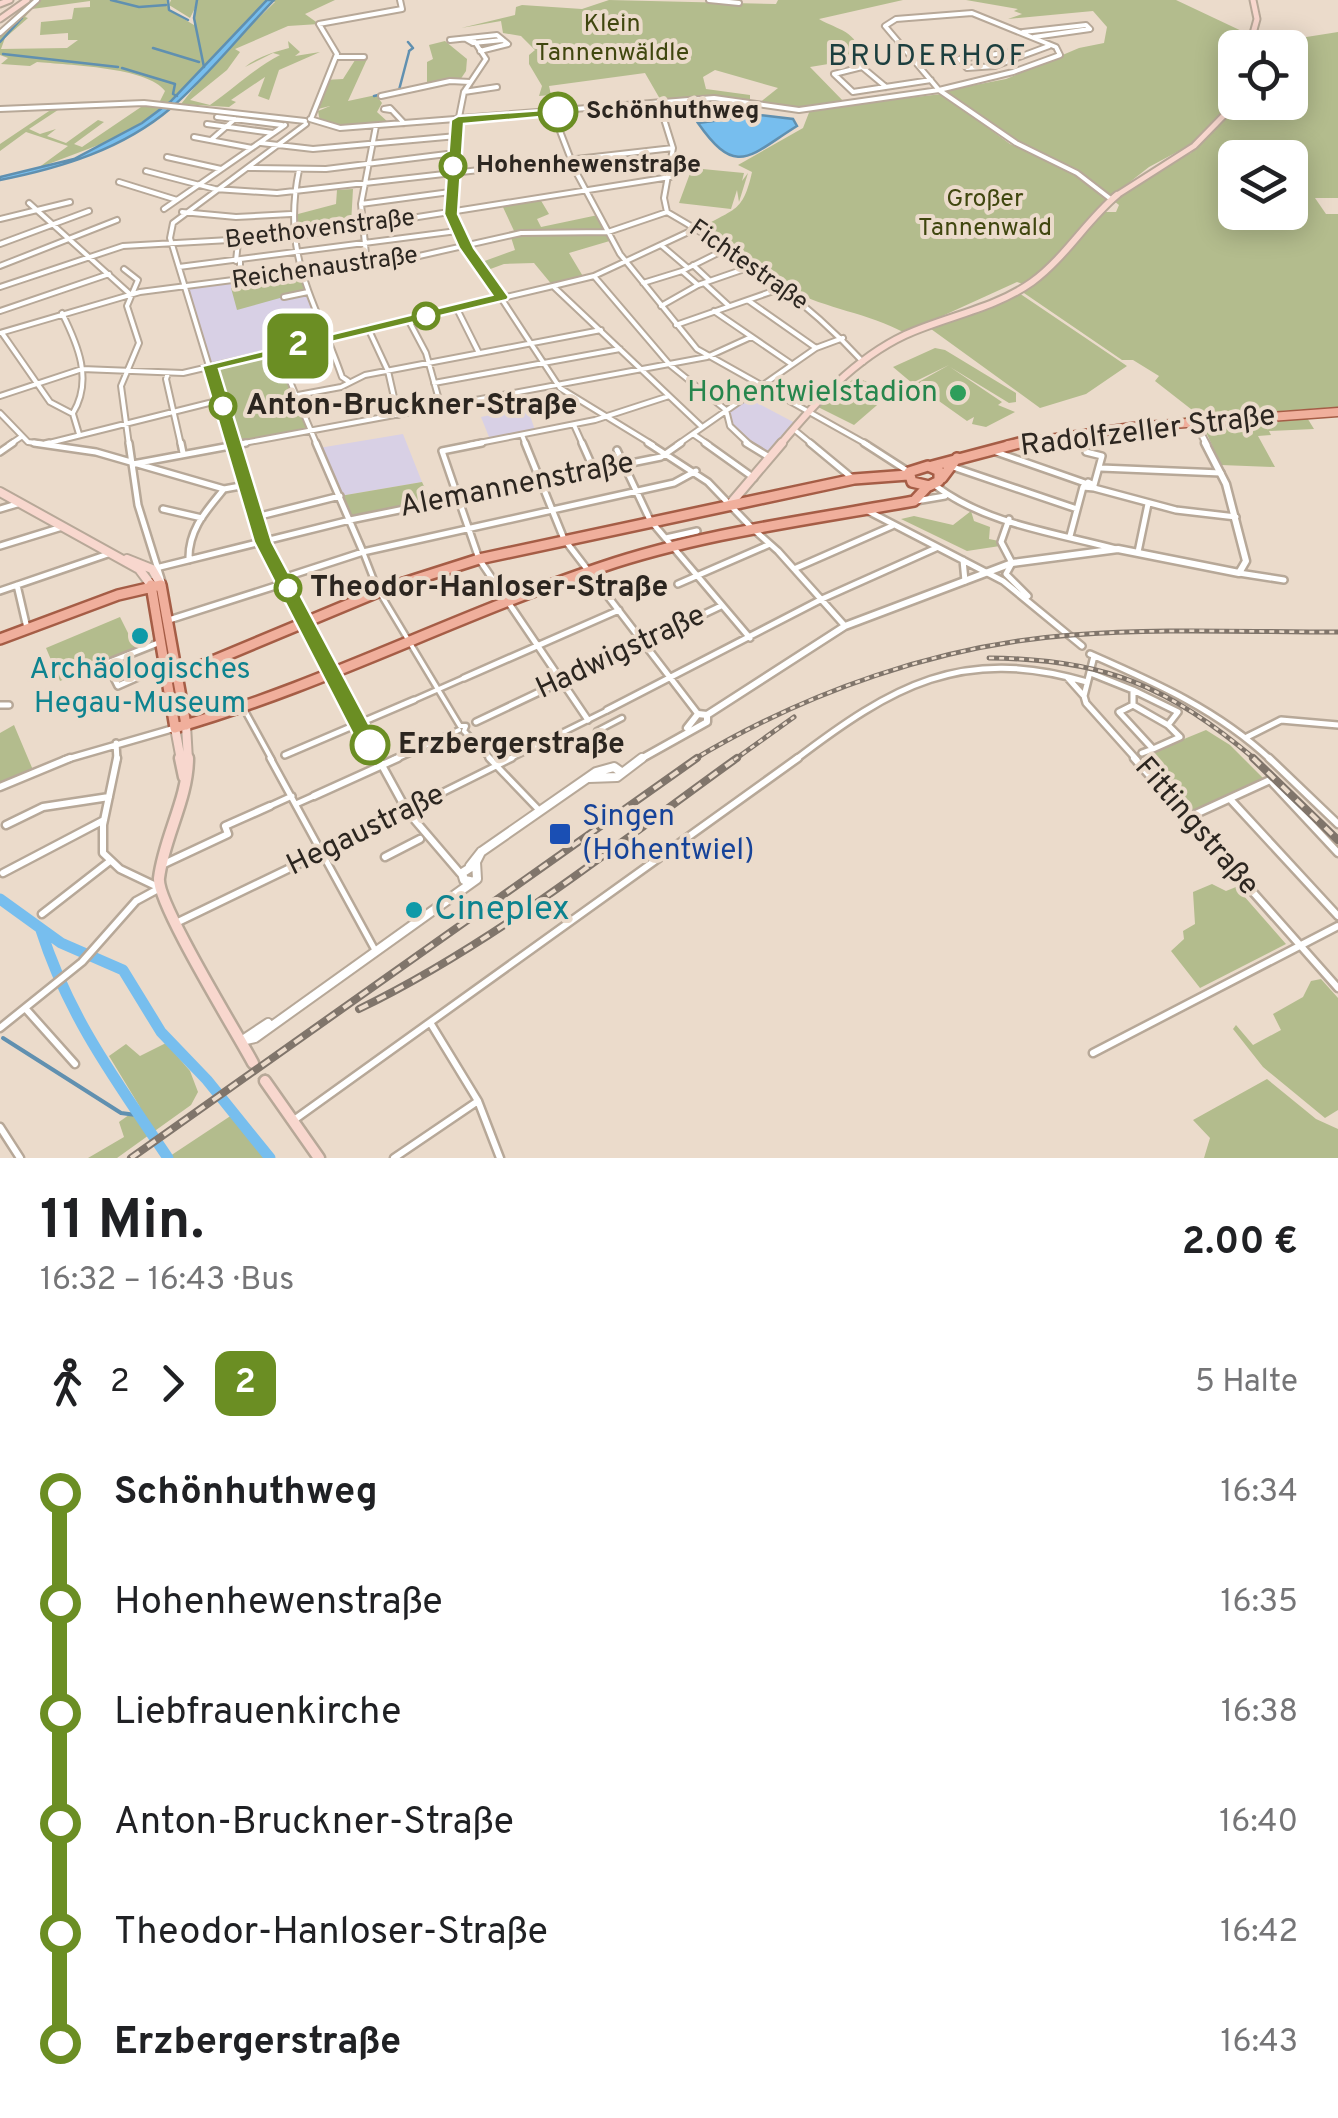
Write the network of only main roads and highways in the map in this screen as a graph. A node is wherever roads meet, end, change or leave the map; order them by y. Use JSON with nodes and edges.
{"nodes":[{"id":1,"x":10,"y":0,"type":"edge"},
{"id":2,"x":27,"y":0,"type":"edge"},
{"id":3,"x":1253,"y":0,"type":"edge"},
{"id":4,"x":0,"y":4,"type":"edge"},
{"id":5,"x":0,"y":19,"type":"edge"},
{"id":6,"x":1254,"y":30,"type":"edge"},
{"id":7,"x":1220,"y":120,"type":"edge"},
{"id":8,"x":1338,"y":412,"type":"edge"},
{"id":9,"x":1210,"y":421,"type":"joint"},
{"id":10,"x":958,"y":457,"type":"junction"},
{"id":11,"x":932,"y":466,"type":"junction"},
{"id":12,"x":910,"y":471,"type":"junction"},
{"id":13,"x":936,"y":484,"type":"junction"},
{"id":14,"x":0,"y":492,"type":"edge"},
{"id":15,"x":743,"y":497,"type":"junction"},
{"id":16,"x":866,"y":509,"type":"joint"},
{"id":17,"x":753,"y":530,"type":"joint"},
{"id":18,"x":108,"y":554,"type":"junction"},
{"id":19,"x":156,"y":568,"type":"junction"},
{"id":20,"x":139,"y":569,"type":"junction"},
{"id":21,"x":154,"y":587,"type":"junction"},
{"id":22,"x":0,"y":639,"type":"edge"},
{"id":23,"x":173,"y":673,"type":"junction"},
{"id":24,"x":180,"y":726,"type":"junction"},
{"id":25,"x":251,"y":1059,"type":"tunnel mouth"},
{"id":26,"x":266,"y":1081,"type":"tunnel mouth"},
{"id":27,"x":319,"y":1158,"type":"edge"}],
"edges":[{"from":1,"to":4,"type":"main road"},
{"from":2,"to":5,"type":"main road"},
{"from":3,"to":6,"type":"main road"},
{"from":7,"to":15,"type":"main road"},
{"from":8,"to":9,"type":"main road","name":"Radolfzeller Straße"},
{"from":9,"to":10,"type":"main road","name":"Radolfzeller Straße"},
{"from":10,"to":11,"type":"main road","name":"Radolfzeller Straße"},
{"from":10,"to":13,"type":"main road"},
{"from":11,"to":12,"type":"main road","name":"Radolfzeller Straße"},
{"from":11,"to":13,"type":"main road"},
{"from":12,"to":13,"type":"main road"},
{"from":12,"to":15,"type":"main road"},
{"from":13,"to":16,"type":"main road"},
{"from":14,"to":18,"type":"main road"},
{"from":15,"to":23,"type":"main road"},
{"from":16,"to":17,"type":"main road"},
{"from":17,"to":24,"type":"main road"},
{"from":18,"to":19,"type":"main road"},
{"from":18,"to":20,"type":"main road"},
{"from":19,"to":20,"type":"main road"},
{"from":19,"to":21,"type":"main road"},
{"from":20,"to":21,"type":"main road"},
{"from":21,"to":22,"type":"main road"},
{"from":21,"to":23,"type":"main road"},
{"from":21,"to":23,"type":"main road"},
{"from":23,"to":24,"type":"main road"},
{"from":24,"to":25,"type":"main road"},
{"from":26,"to":27,"type":"main road"}]}
